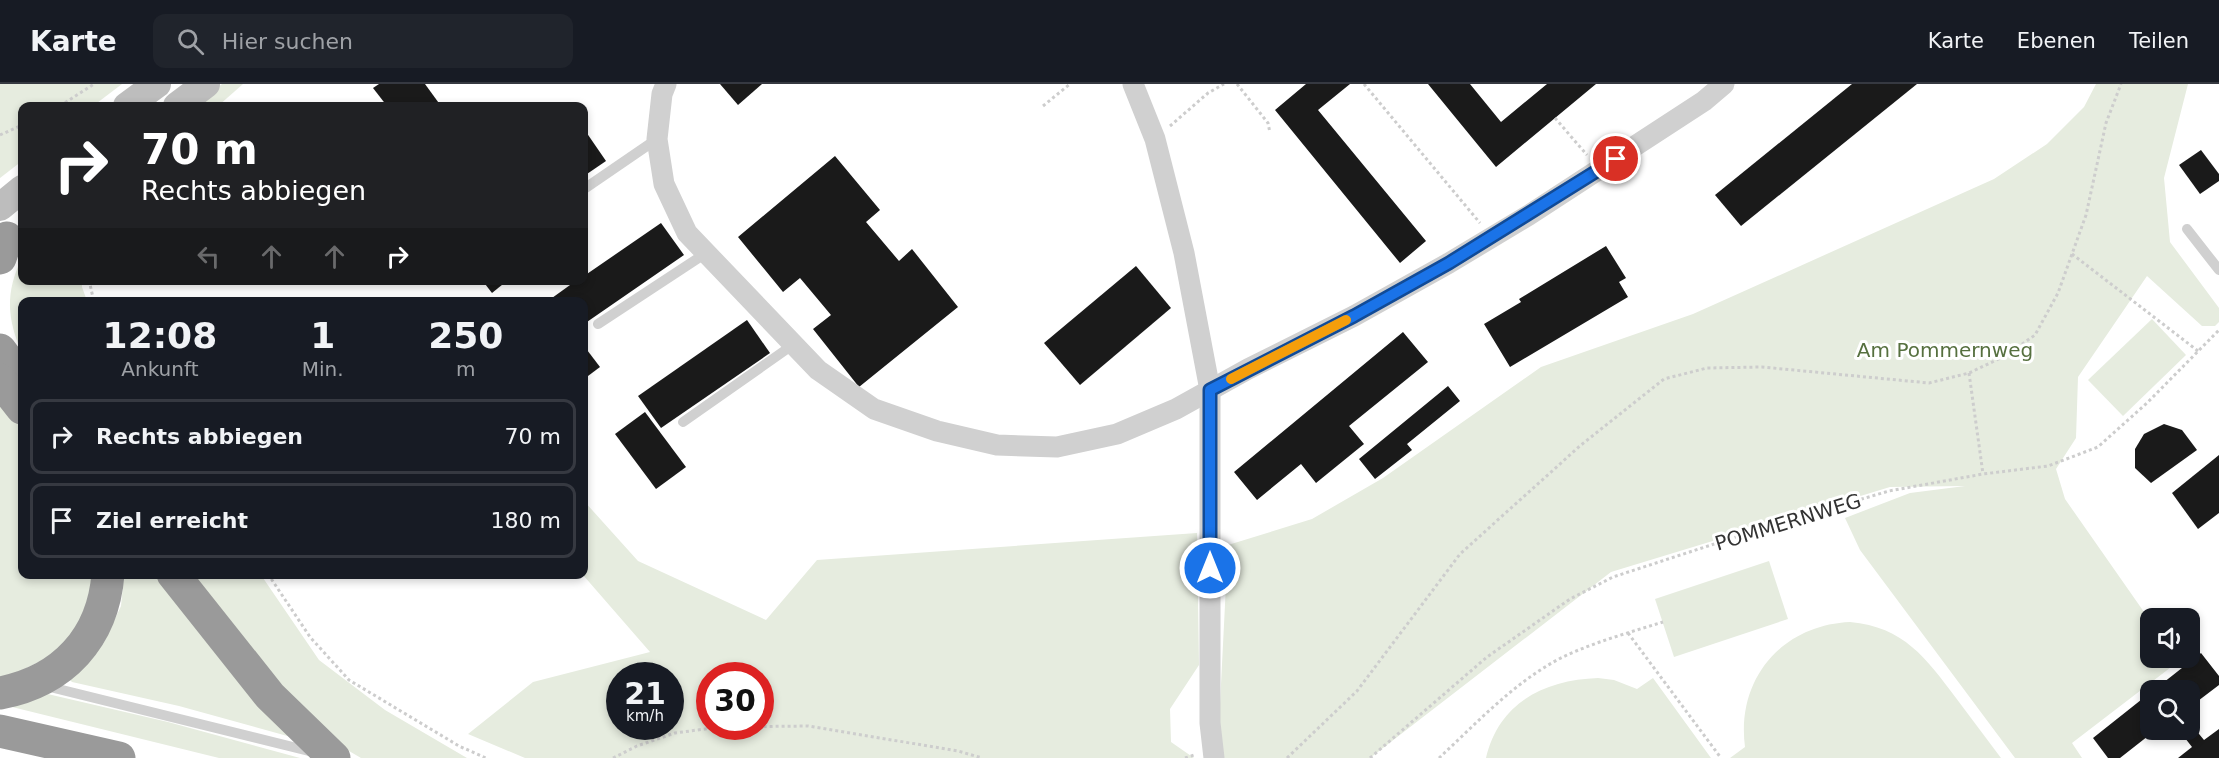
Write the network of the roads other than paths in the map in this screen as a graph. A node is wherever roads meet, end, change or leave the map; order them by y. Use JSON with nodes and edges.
{"nodes":[{"id":1,"x":157,"y":84,"type":"edge"},
{"id":2,"x":206,"y":84,"type":"edge"},
{"id":3,"x":1133,"y":84,"type":"edge"},
{"id":4,"x":1724,"y":84,"type":"edge"},
{"id":5,"x":661,"y":87,"type":"edge"},
{"id":6,"x":132,"y":102,"type":"edge"},
{"id":7,"x":182,"y":102,"type":"edge"},
{"id":8,"x":657,"y":139,"type":"junction"},
{"id":9,"x":588,"y":186,"type":"edge"},
{"id":10,"x":18,"y":200,"type":"edge"},
{"id":11,"x":2187,"y":229,"type":"dead end"},
{"id":12,"x":6,"y":234,"type":"edge"},
{"id":13,"x":706,"y":253,"type":"junction"},
{"id":14,"x":2219,"y":270,"type":"edge"},
{"id":15,"x":598,"y":324,"type":"dead end"},
{"id":16,"x":794,"y":344,"type":"junction"},
{"id":17,"x":0,"y":356,"type":"edge"},
{"id":18,"x":18,"y":376,"type":"edge"},
{"id":19,"x":1210,"y":390,"type":"junction"},
{"id":20,"x":18,"y":399,"type":"edge"},
{"id":21,"x":683,"y":422,"type":"dead end"},
{"id":22,"x":108,"y":579,"type":"edge"},
{"id":23,"x":177,"y":579,"type":"edge"},
{"id":24,"x":33,"y":682,"type":"junction"},
{"id":25,"x":0,"y":693,"type":"edge"},
{"id":26,"x":0,"y":731,"type":"edge"},
{"id":27,"x":119,"y":758,"type":"edge"},
{"id":28,"x":334,"y":758,"type":"edge"},
{"id":29,"x":1214,"y":758,"type":"edge"}],
"edges":[{"from":1,"to":6,"type":"main road"},
{"from":2,"to":7,"type":"main road"},
{"from":3,"to":19,"type":"street"},
{"from":4,"to":19,"type":"street"},
{"from":5,"to":8,"type":"street"},
{"from":8,"to":9,"type":"lane"},
{"from":8,"to":13,"type":"street"},
{"from":10,"to":12,"type":"main road"},
{"from":11,"to":14,"type":"lane"},
{"from":13,"to":15,"type":"lane"},
{"from":13,"to":16,"type":"street"},
{"from":16,"to":19,"type":"street"},
{"from":16,"to":21,"type":"lane"},
{"from":17,"to":18,"type":"highway"},
{"from":17,"to":20,"type":"highway"},
{"from":19,"to":29,"type":"street"},
{"from":22,"to":24,"type":"highway"},
{"from":23,"to":28,"type":"highway"},
{"from":24,"to":25,"type":"highway"},
{"from":24,"to":28,"type":"lane"},
{"from":26,"to":27,"type":"highway"}]}
